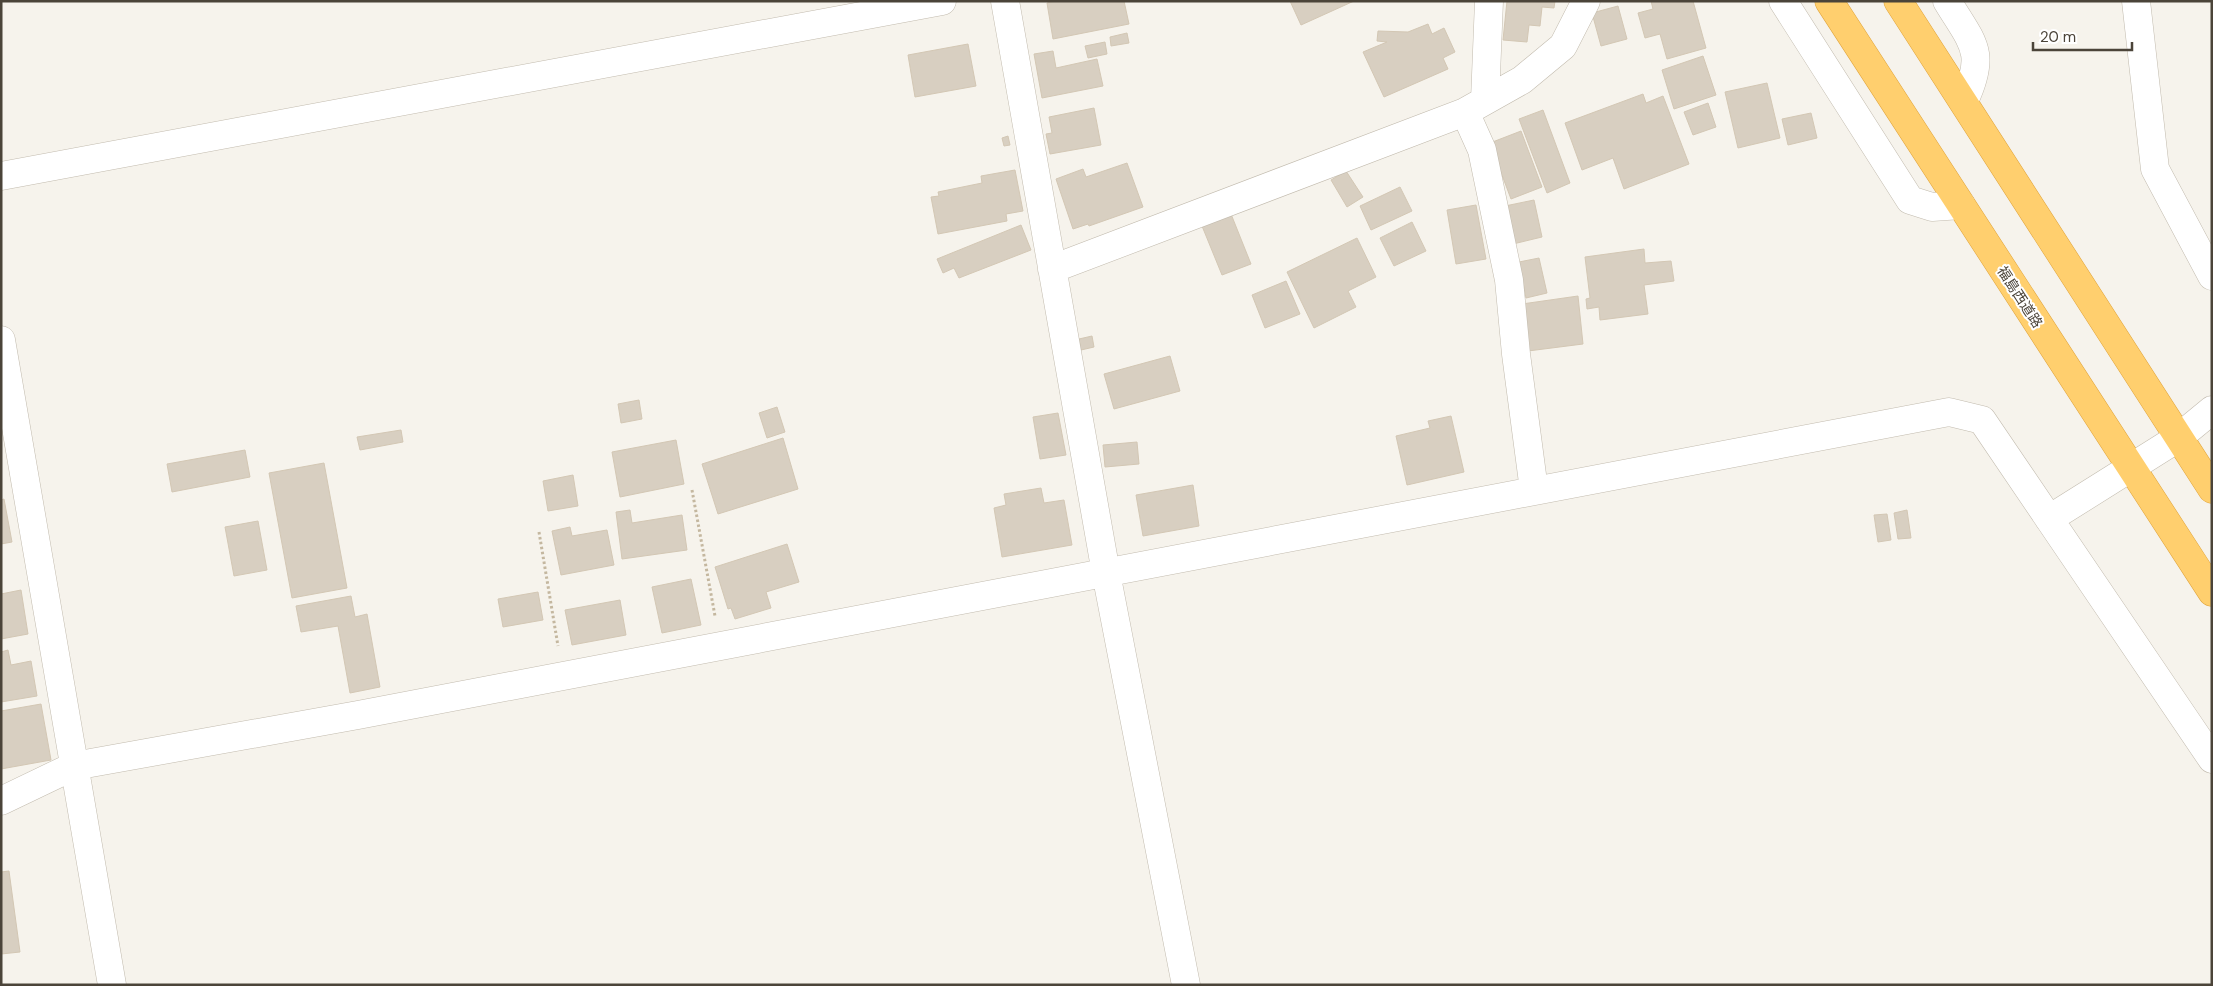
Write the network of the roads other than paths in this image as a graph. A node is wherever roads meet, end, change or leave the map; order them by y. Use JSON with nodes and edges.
{"nodes":[{"id":1,"x":942,"y":1,"type":"edge"},
{"id":2,"x":1005,"y":1,"type":"edge"},
{"id":3,"x":1489,"y":1,"type":"edge"},
{"id":4,"x":1586,"y":1,"type":"edge"},
{"id":5,"x":1783,"y":1,"type":"edge"},
{"id":6,"x":1829,"y":1,"type":"edge"},
{"id":7,"x":1898,"y":1,"type":"edge"},
{"id":8,"x":1947,"y":1,"type":"edge"},
{"id":9,"x":2136,"y":1,"type":"edge"},
{"id":10,"x":1964,"y":101,"type":"junction"},
{"id":11,"x":1475,"y":106,"type":"junction"},
{"id":12,"x":1,"y":176,"type":"edge"},
{"id":13,"x":1960,"y":205,"type":"junction"},
{"id":14,"x":1052,"y":269,"type":"junction"},
{"id":15,"x":2212,"y":276,"type":"edge"},
{"id":16,"x":1,"y":340,"type":"edge"},
{"id":17,"x":2212,"y":410,"type":"edge"},
{"id":18,"x":2178,"y":438,"type":"junction"},
{"id":19,"x":2131,"y":466,"type":"junction"},
{"id":20,"x":2212,"y":488,"type":"edge"},
{"id":21,"x":1534,"y":490,"type":"junction"},
{"id":22,"x":2049,"y":519,"type":"junction"},
{"id":23,"x":1106,"y":573,"type":"junction"},
{"id":24,"x":2212,"y":592,"type":"edge"},
{"id":25,"x":2212,"y":759,"type":"edge"},
{"id":26,"x":74,"y":766,"type":"junction"},
{"id":27,"x":1,"y":801,"type":"edge"},
{"id":28,"x":112,"y":985,"type":"edge"},
{"id":29,"x":1186,"y":985,"type":"edge"}],
"edges":[{"from":1,"to":12,"type":"street"},
{"from":2,"to":14,"type":"street"},
{"from":3,"to":11,"type":"street"},
{"from":4,"to":11,"type":"street"},
{"from":5,"to":13,"type":"street"},
{"from":6,"to":13,"type":"highway","name":"福島西道路"},
{"from":7,"to":10,"type":"highway"},
{"from":8,"to":10,"type":"street"},
{"from":9,"to":15,"type":"street"},
{"from":10,"to":18,"type":"highway"},
{"from":11,"to":14,"type":"street"},
{"from":11,"to":21,"type":"street"},
{"from":13,"to":19,"type":"highway","name":"福島西道路"},
{"from":14,"to":23,"type":"street"},
{"from":16,"to":26,"type":"street"},
{"from":17,"to":18,"type":"street"},
{"from":18,"to":19,"type":"street"},
{"from":18,"to":20,"type":"highway"},
{"from":19,"to":22,"type":"street"},
{"from":19,"to":24,"type":"highway","name":"福島西道路"},
{"from":21,"to":22,"type":"street"},
{"from":21,"to":23,"type":"street"},
{"from":22,"to":25,"type":"street"},
{"from":23,"to":26,"type":"street"},
{"from":23,"to":29,"type":"street"},
{"from":26,"to":27,"type":"street"},
{"from":26,"to":28,"type":"street"}]}
